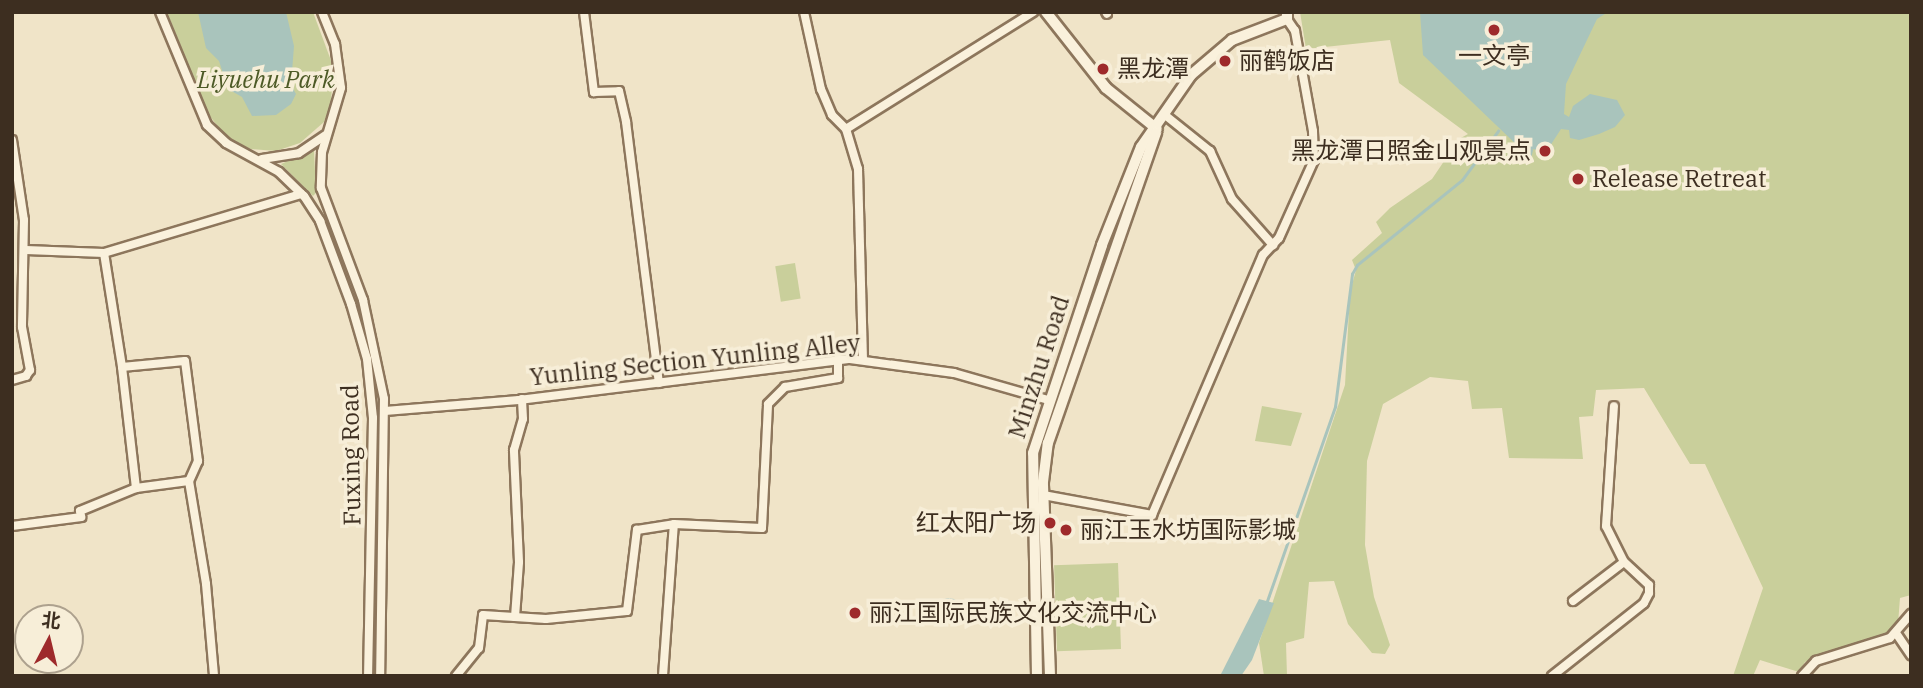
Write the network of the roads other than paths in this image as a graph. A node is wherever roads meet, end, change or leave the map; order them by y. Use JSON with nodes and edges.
{"nodes":[{"id":1,"x":160,"y":12,"type":"edge"},
{"id":2,"x":322,"y":12,"type":"edge"},
{"id":3,"x":584,"y":12,"type":"edge"},
{"id":4,"x":804,"y":12,"type":"edge"},
{"id":5,"x":1033,"y":12,"type":"edge"},
{"id":6,"x":1046,"y":12,"type":"edge"},
{"id":7,"x":1287,"y":16,"type":"edge"},
{"id":8,"x":1165,"y":115,"type":"junction"},
{"id":9,"x":845,"y":129,"type":"junction"},
{"id":10,"x":1157,"y":129,"type":"junction"},
{"id":11,"x":327,"y":134,"type":"junction"},
{"id":12,"x":12,"y":140,"type":"edge"},
{"id":13,"x":258,"y":159,"type":"junction"},
{"id":14,"x":302,"y":194,"type":"junction"},
{"id":15,"x":1273,"y":244,"type":"junction"},
{"id":16,"x":26,"y":250,"type":"junction"},
{"id":17,"x":104,"y":253,"type":"junction"},
{"id":18,"x":838,"y":359,"type":"junction"},
{"id":19,"x":863,"y":359,"type":"junction"},
{"id":20,"x":122,"y":367,"type":"junction"},
{"id":21,"x":12,"y":380,"type":"edge"},
{"id":22,"x":659,"y":383,"type":"junction"},
{"id":23,"x":522,"y":399,"type":"junction"},
{"id":24,"x":1048,"y":400,"type":"junction"},
{"id":25,"x":1614,"y":406,"type":"dead end"},
{"id":26,"x":385,"y":411,"type":"junction"},
{"id":27,"x":189,"y":481,"type":"junction"},
{"id":28,"x":136,"y":488,"type":"junction"},
{"id":29,"x":1043,"y":495,"type":"junction"},
{"id":30,"x":674,"y":524,"type":"junction"},
{"id":31,"x":12,"y":526,"type":"edge"},
{"id":32,"x":1624,"y":562,"type":"junction"},
{"id":33,"x":1573,"y":600,"type":"dead end"},
{"id":34,"x":1911,"y":614,"type":"edge"},
{"id":35,"x":515,"y":617,"type":"junction"},
{"id":36,"x":1896,"y":633,"type":"junction"},
{"id":37,"x":1911,"y":655,"type":"edge"},
{"id":38,"x":214,"y":676,"type":"edge"},
{"id":39,"x":368,"y":676,"type":"edge"},
{"id":40,"x":380,"y":676,"type":"edge"},
{"id":41,"x":456,"y":676,"type":"edge"},
{"id":42,"x":663,"y":676,"type":"edge"},
{"id":43,"x":1037,"y":676,"type":"edge"},
{"id":44,"x":1050,"y":676,"type":"edge"},
{"id":45,"x":1552,"y":676,"type":"edge"},
{"id":46,"x":1802,"y":676,"type":"edge"}],
"edges":[{"from":1,"to":13,"type":"street","name":"Fuxing Road"},
{"from":2,"to":11,"type":"street","name":"Fuxing Road"},
{"from":3,"to":22,"type":"street"},
{"from":4,"to":9,"type":"street"},
{"from":5,"to":9,"type":"street"},
{"from":6,"to":10,"type":"main road"},
{"from":7,"to":8,"type":"main road","name":"Minzhu Road"},
{"from":7,"to":15,"type":"street"},
{"from":8,"to":10,"type":"main road","name":"Minzhu Road"},
{"from":8,"to":15,"type":"street"},
{"from":9,"to":19,"type":"street"},
{"from":10,"to":24,"type":"main road","name":"Minzhu Road"},
{"from":10,"to":29,"type":"main road","name":"Minzhu Road"},
{"from":11,"to":13,"type":"street"},
{"from":11,"to":26,"type":"street","name":"Fuxing Road"},
{"from":12,"to":16,"type":"street"},
{"from":13,"to":14,"type":"street","name":"Fuxing Road"},
{"from":14,"to":17,"type":"street"},
{"from":14,"to":39,"type":"street","name":"Fuxing Road"},
{"from":15,"to":29,"type":"street"},
{"from":16,"to":17,"type":"street"},
{"from":16,"to":21,"type":"street"},
{"from":17,"to":20,"type":"street"},
{"from":18,"to":19,"type":"street","name":"Yunling Section Yunling Alley"},
{"from":18,"to":22,"type":"street","name":"Yunling Section Yunling Alley"},
{"from":18,"to":30,"type":"street"},
{"from":19,"to":24,"type":"street","name":"Yunling Section Yunling Alley"},
{"from":20,"to":27,"type":"street"},
{"from":20,"to":28,"type":"street"},
{"from":22,"to":23,"type":"street","name":"Yunling Section Yunling Alley"},
{"from":23,"to":26,"type":"street","name":"Yunling Section Yunling Alley"},
{"from":23,"to":35,"type":"street"},
{"from":24,"to":43,"type":"main road","name":"Minzhu Road"},
{"from":25,"to":32,"type":"street"},
{"from":26,"to":40,"type":"street","name":"Fuxing Road"},
{"from":27,"to":28,"type":"street"},
{"from":27,"to":38,"type":"street"},
{"from":28,"to":31,"type":"street"},
{"from":29,"to":44,"type":"main road","name":"Minzhu Road"},
{"from":30,"to":35,"type":"street"},
{"from":30,"to":42,"type":"street"},
{"from":32,"to":33,"type":"street"},
{"from":32,"to":45,"type":"street"},
{"from":34,"to":36,"type":"street"},
{"from":35,"to":41,"type":"street"},
{"from":36,"to":37,"type":"street"},
{"from":36,"to":46,"type":"street"}]}
